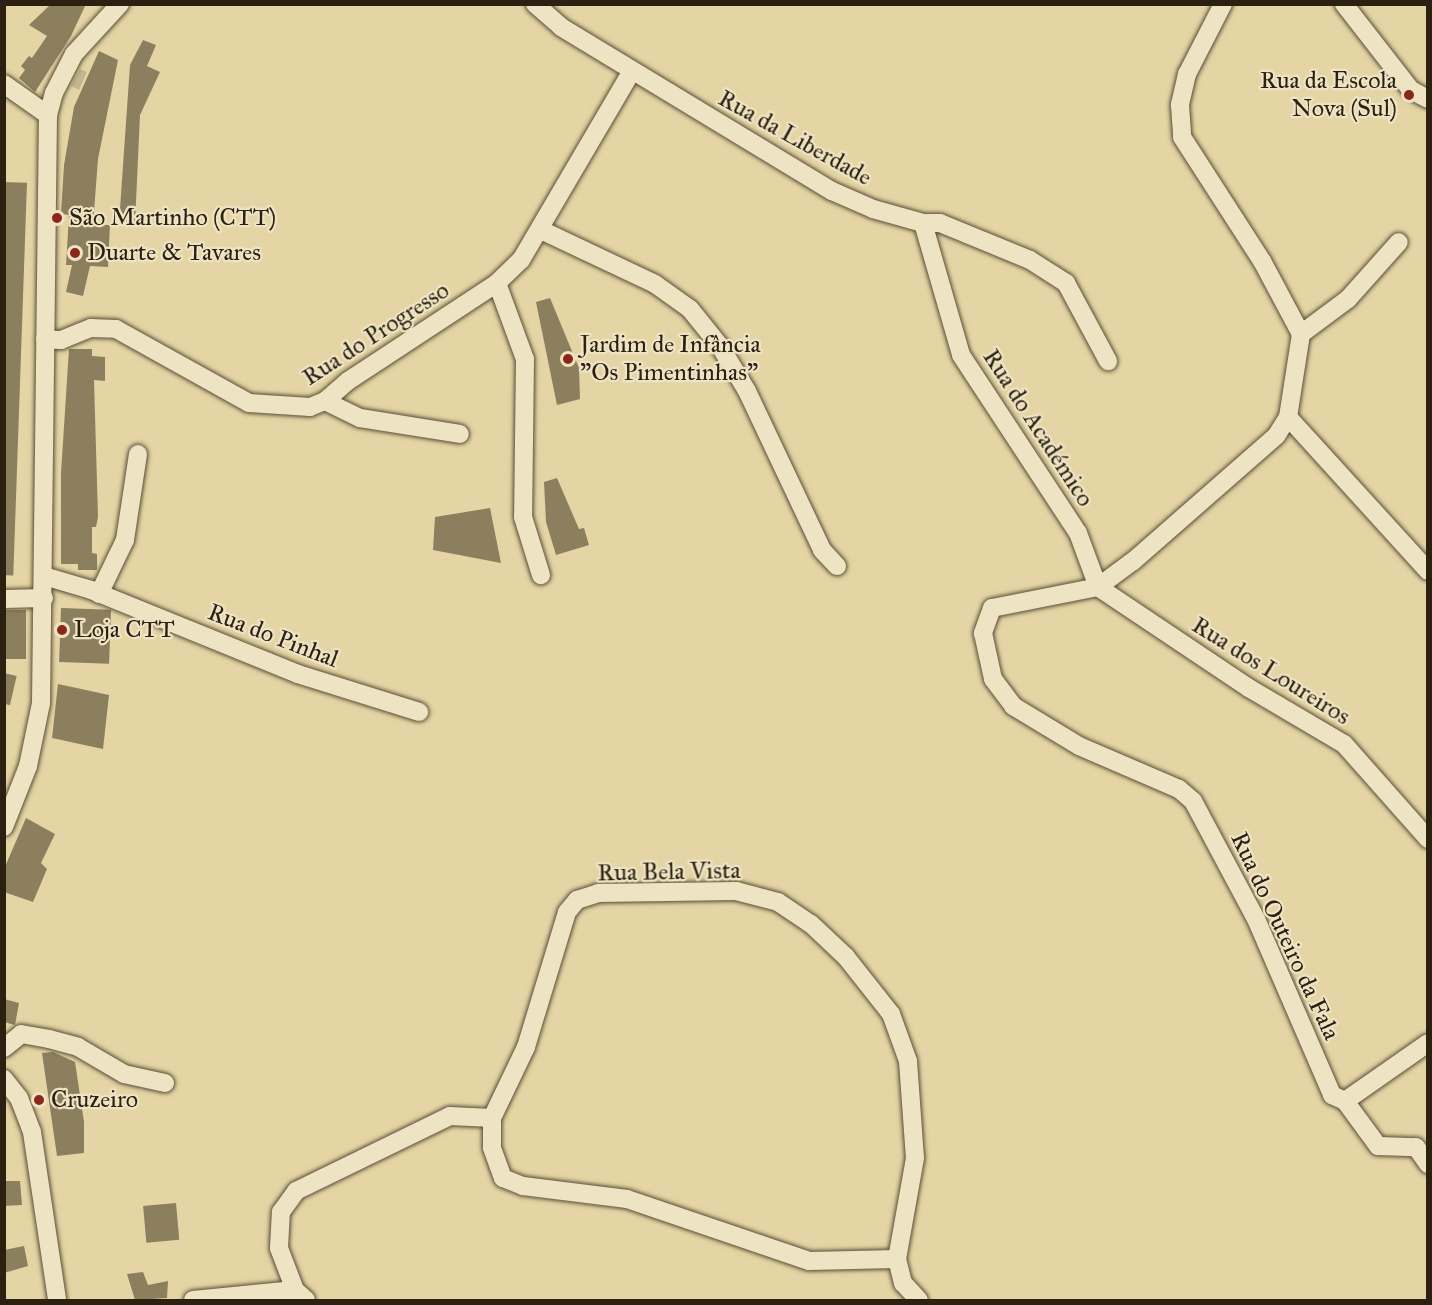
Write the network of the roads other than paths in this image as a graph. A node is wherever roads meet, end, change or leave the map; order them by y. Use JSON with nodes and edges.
{"nodes":[{"id":1,"x":120,"y":4,"type":"edge"},
{"id":2,"x":535,"y":4,"type":"edge"},
{"id":3,"x":1223,"y":4,"type":"edge"},
{"id":4,"x":1344,"y":4,"type":"edge"},
{"id":5,"x":632,"y":71,"type":"junction"},
{"id":6,"x":4,"y":84,"type":"edge"},
{"id":7,"x":1428,"y":99,"type":"edge"},
{"id":8,"x":48,"y":115,"type":"junction"},
{"id":9,"x":923,"y":223,"type":"junction"},
{"id":10,"x":541,"y":230,"type":"junction"},
{"id":11,"x":1399,"y":242,"type":"dead end"},
{"id":12,"x":497,"y":284,"type":"junction"},
{"id":13,"x":1301,"y":334,"type":"junction"},
{"id":14,"x":45,"y":339,"type":"junction"},
{"id":15,"x":1108,"y":361,"type":"dead end"},
{"id":16,"x":326,"y":401,"type":"junction"},
{"id":17,"x":1288,"y":417,"type":"junction"},
{"id":18,"x":460,"y":434,"type":"dead end"},
{"id":19,"x":138,"y":454,"type":"dead end"},
{"id":20,"x":837,"y":566,"type":"dead end"},
{"id":21,"x":1428,"y":572,"type":"edge"},
{"id":22,"x":541,"y":575,"type":"dead end"},
{"id":23,"x":44,"y":576,"type":"junction"},
{"id":24,"x":1098,"y":587,"type":"junction"},
{"id":25,"x":99,"y":594,"type":"junction"},
{"id":26,"x":44,"y":598,"type":"junction"},
{"id":27,"x":4,"y":599,"type":"edge"},
{"id":28,"x":419,"y":712,"type":"dead end"},
{"id":29,"x":4,"y":827,"type":"edge"},
{"id":30,"x":1428,"y":839,"type":"edge"},
{"id":31,"x":1428,"y":1042,"type":"edge"},
{"id":32,"x":4,"y":1048,"type":"edge"},
{"id":33,"x":4,"y":1079,"type":"edge"},
{"id":34,"x":165,"y":1083,"type":"dead end"},
{"id":35,"x":1345,"y":1101,"type":"junction"},
{"id":36,"x":492,"y":1118,"type":"junction"},
{"id":37,"x":1428,"y":1164,"type":"edge"},
{"id":38,"x":897,"y":1258,"type":"junction"},
{"id":39,"x":301,"y":1295,"type":"edge"},
{"id":40,"x":238,"y":1299,"type":"edge"},
{"id":41,"x":57,"y":1300,"type":"edge"},
{"id":42,"x":193,"y":1300,"type":"edge"},
{"id":43,"x":919,"y":1300,"type":"edge"}],
"edges":[{"from":1,"to":8,"type":"street"},
{"from":2,"to":5,"type":"street","name":"Rua da Liberdade"},
{"from":3,"to":13,"type":"street"},
{"from":4,"to":7,"type":"street"},
{"from":5,"to":9,"type":"street","name":"Rua da Liberdade"},
{"from":5,"to":10,"type":"street","name":"Rua do Progresso"},
{"from":6,"to":8,"type":"street"},
{"from":8,"to":14,"type":"street"},
{"from":9,"to":15,"type":"street","name":"Rua da Liberdade"},
{"from":9,"to":24,"type":"street","name":"Rua do Académico"},
{"from":10,"to":12,"type":"street","name":"Rua do Progresso"},
{"from":10,"to":20,"type":"street"},
{"from":11,"to":13,"type":"street"},
{"from":12,"to":16,"type":"street","name":"Rua do Progresso"},
{"from":12,"to":22,"type":"street"},
{"from":13,"to":17,"type":"street"},
{"from":14,"to":16,"type":"street","name":"Rua do Progresso"},
{"from":14,"to":23,"type":"street"},
{"from":16,"to":18,"type":"street"},
{"from":17,"to":21,"type":"street"},
{"from":17,"to":24,"type":"street"},
{"from":19,"to":25,"type":"street"},
{"from":23,"to":25,"type":"street","name":"Rua do Pinhal"},
{"from":23,"to":26,"type":"street"},
{"from":24,"to":30,"type":"street","name":"Rua dos Loureiros"},
{"from":24,"to":35,"type":"street","name":"Rua do Outeiro da Fala"},
{"from":25,"to":28,"type":"street","name":"Rua do Pinhal"},
{"from":26,"to":27,"type":"street"},
{"from":26,"to":29,"type":"street"},
{"from":31,"to":35,"type":"street"},
{"from":32,"to":34,"type":"street"},
{"from":33,"to":41,"type":"street"},
{"from":35,"to":37,"type":"street","name":"Rua do Outeiro da Fala"},
{"from":36,"to":38,"type":"street"},
{"from":36,"to":38,"type":"street","name":"Rua Bela Vista"},
{"from":36,"to":39,"type":"street"},
{"from":38,"to":43,"type":"street"},
{"from":39,"to":40,"type":"street"},
{"from":40,"to":42,"type":"street"}]}
